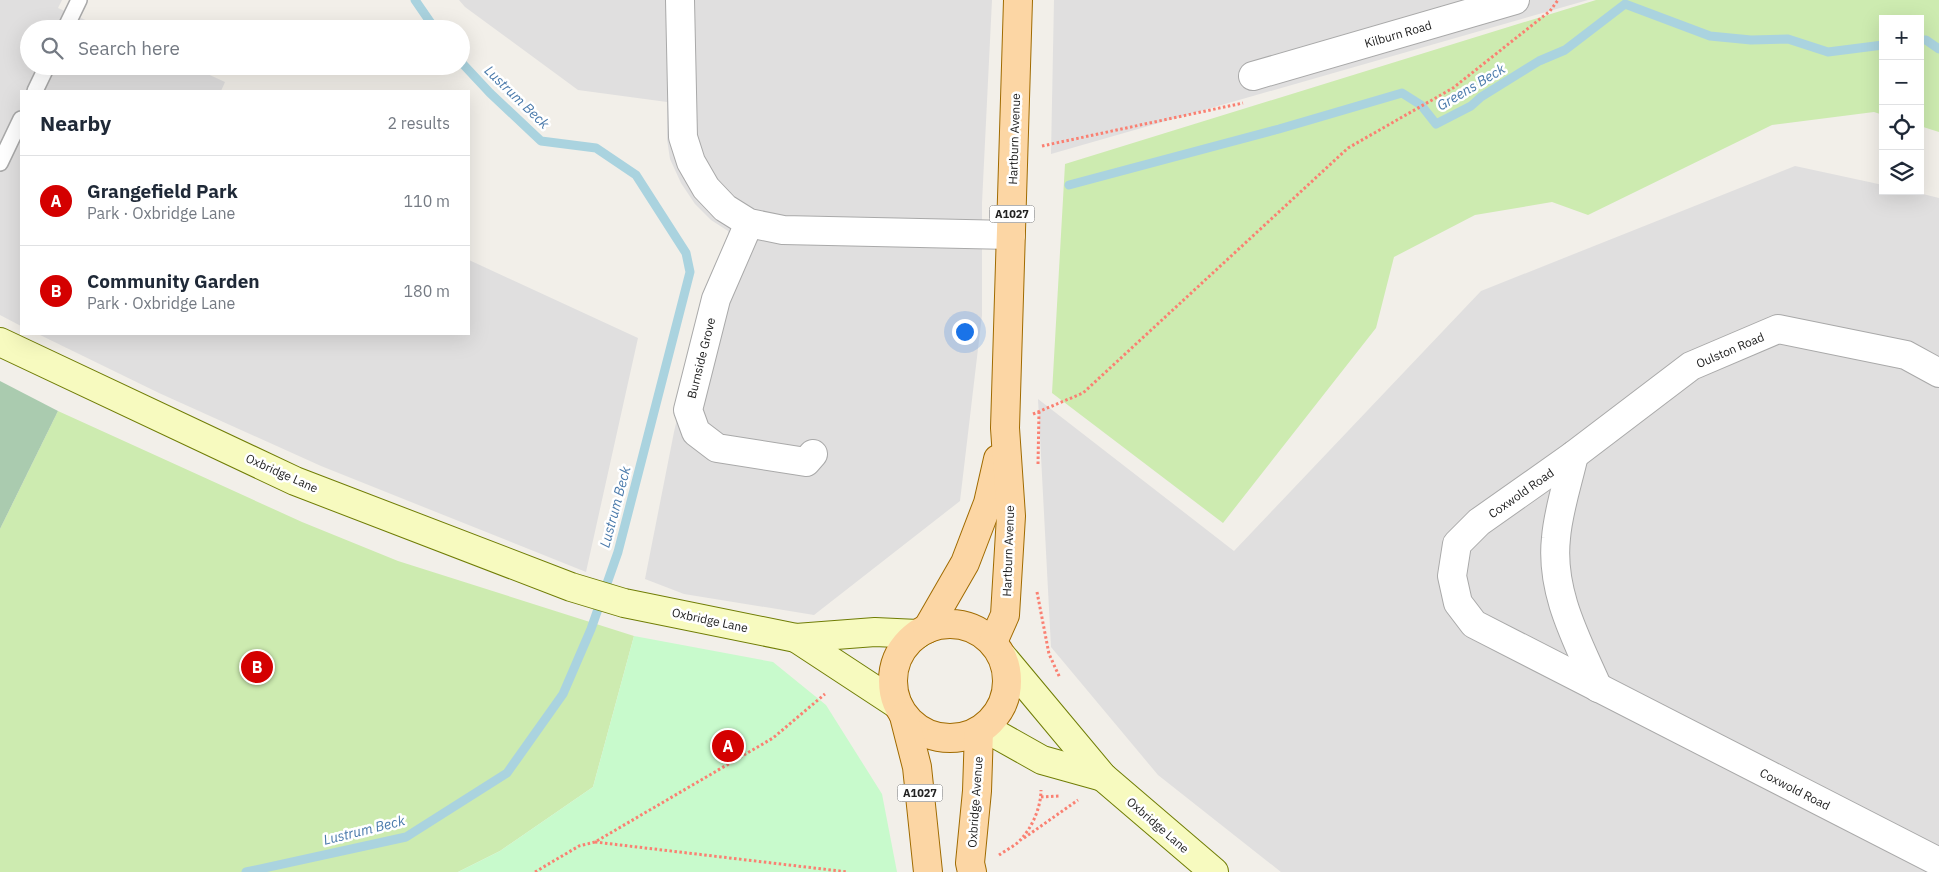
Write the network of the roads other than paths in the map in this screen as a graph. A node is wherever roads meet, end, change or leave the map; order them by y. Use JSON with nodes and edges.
{"nodes":[{"id":1,"x":79,"y":0,"type":"edge"},
{"id":2,"x":680,"y":0,"type":"edge"},
{"id":3,"x":1018,"y":0,"type":"edge"},
{"id":4,"x":1514,"y":0,"type":"edge"},
{"id":5,"x":69,"y":20,"type":"edge"},
{"id":6,"x":43,"y":75,"type":"edge"},
{"id":7,"x":1253,"y":76,"type":"dead end"},
{"id":8,"x":35,"y":90,"type":"edge"},
{"id":9,"x":20,"y":121,"type":"edge"},
{"id":10,"x":0,"y":163,"type":"edge"},
{"id":11,"x":749,"y":223,"type":"junction"},
{"id":12,"x":1011,"y":235,"type":"junction"},
{"id":13,"x":0,"y":342,"type":"edge"},
{"id":14,"x":1939,"y":373,"type":"edge"},
{"id":15,"x":1006,"y":428,"type":"junction"},
{"id":16,"x":813,"y":454,"type":"dead end"},
{"id":17,"x":1574,"y":456,"type":"junction"},
{"id":18,"x":922,"y":631,"type":"junction"},
{"id":19,"x":796,"y":638,"type":"junction"},
{"id":20,"x":997,"y":649,"type":"junction"},
{"id":21,"x":1598,"y":688,"type":"junction"},
{"id":22,"x":901,"y":711,"type":"junction"},
{"id":23,"x":982,"y":730,"type":"junction"},
{"id":24,"x":1094,"y":786,"type":"junction"},
{"id":25,"x":1939,"y":862,"type":"edge"},
{"id":26,"x":928,"y":872,"type":"edge"},
{"id":27,"x":972,"y":872,"type":"edge"},
{"id":28,"x":1214,"y":872,"type":"edge"}],
"edges":[{"from":1,"to":5,"type":"lane"},
{"from":2,"to":11,"type":"street"},
{"from":3,"to":12,"type":"main road","name":"Hartburn Avenue","number":"A1027"},
{"from":4,"to":7,"type":"street","name":"Kilburn Road"},
{"from":6,"to":8,"type":"lane"},
{"from":9,"to":10,"type":"lane"},
{"from":11,"to":12,"type":"street"},
{"from":11,"to":16,"type":"street","name":"Burnside Grove"},
{"from":12,"to":15,"type":"main road","name":"Hartburn Avenue","number":"A1027"},
{"from":13,"to":19,"type":"street","name":"Oxbridge Lane"},
{"from":14,"to":17,"type":"street","name":"Oulston Road"},
{"from":15,"to":18,"type":"main road","name":"Hartburn Avenue","number":"A1027"},
{"from":15,"to":20,"type":"main road","name":"Hartburn Avenue","number":"A1027"},
{"from":17,"to":21,"type":"street","name":"Coxwold Road"},
{"from":17,"to":21,"type":"street","name":"Coxwold Road"},
{"from":18,"to":19,"type":"street","name":"Oxbridge Lane"},
{"from":18,"to":20,"type":"main road"},
{"from":18,"to":22,"type":"main road","number":"A1027"},
{"from":19,"to":22,"type":"street","name":"Oxbridge Lane"},
{"from":20,"to":23,"type":"main road"},
{"from":20,"to":24,"type":"street","name":"Oxbridge Lane"},
{"from":21,"to":25,"type":"street","name":"Coxwold Road"},
{"from":22,"to":23,"type":"main road"},
{"from":22,"to":26,"type":"main road","number":"A1027"},
{"from":23,"to":24,"type":"street","name":"Oxbridge Lane"},
{"from":23,"to":27,"type":"main road","name":"Oxbridge Avenue"},
{"from":24,"to":28,"type":"street","name":"Oxbridge Lane"}]}
